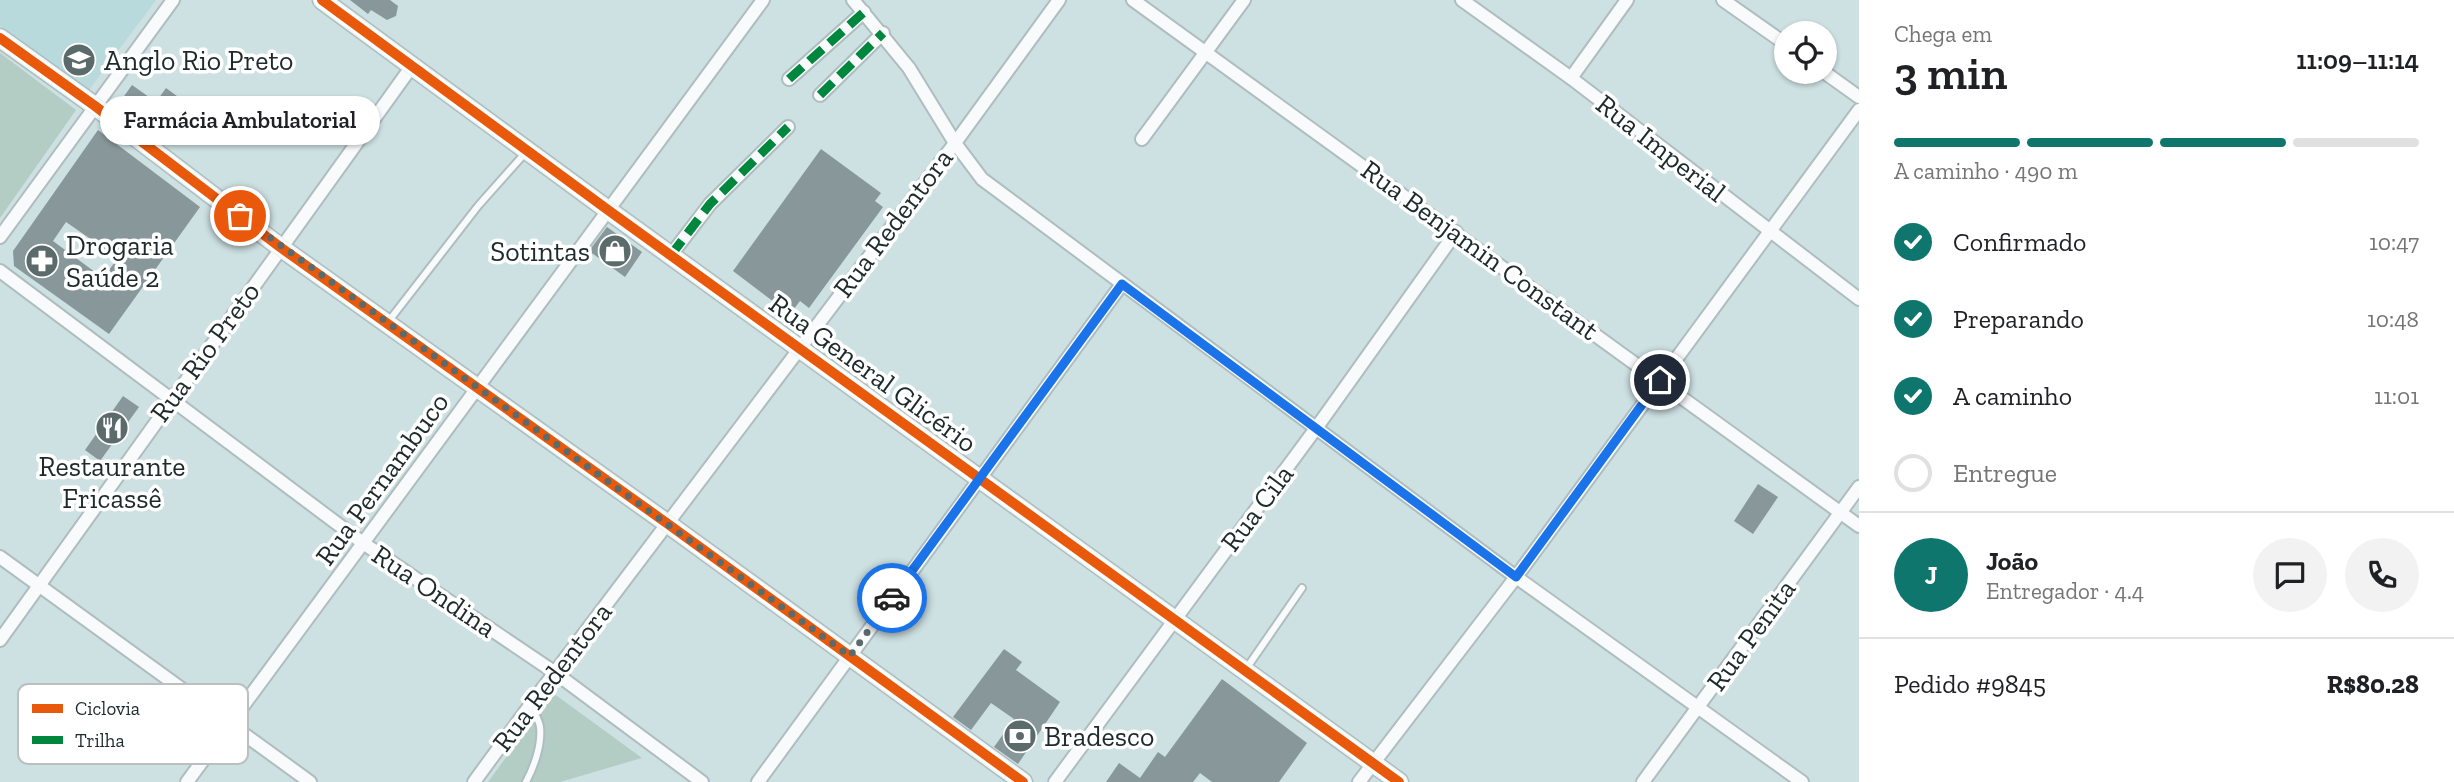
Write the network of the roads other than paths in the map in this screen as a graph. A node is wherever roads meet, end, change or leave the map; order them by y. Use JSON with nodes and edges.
{"nodes":[{"id":1,"x":173,"y":0,"type":"edge"},
{"id":2,"x":322,"y":0,"type":"edge"},
{"id":3,"x":763,"y":0,"type":"edge"},
{"id":4,"x":853,"y":0,"type":"edge"},
{"id":5,"x":1059,"y":0,"type":"edge"},
{"id":6,"x":1133,"y":0,"type":"edge"},
{"id":7,"x":1244,"y":0,"type":"edge"},
{"id":8,"x":1462,"y":0,"type":"edge"},
{"id":9,"x":1627,"y":0,"type":"edge"},
{"id":10,"x":1723,"y":0,"type":"edge"},
{"id":11,"x":864,"y":12,"type":"junction"},
{"id":12,"x":883,"y":33,"type":"junction"},
{"id":13,"x":1774,"y":37,"type":"edge"},
{"id":14,"x":0,"y":38,"type":"edge"},
{"id":15,"x":1204,"y":51,"type":"junction"},
{"id":16,"x":412,"y":66,"type":"junction"},
{"id":17,"x":1571,"y":78,"type":"junction"},
{"id":18,"x":789,"y":79,"type":"dead end"},
{"id":19,"x":1837,"y":81,"type":"edge"},
{"id":20,"x":820,"y":95,"type":"dead end"},
{"id":21,"x":1859,"y":97,"type":"edge"},
{"id":22,"x":95,"y":106,"type":"junction"},
{"id":23,"x":1859,"y":110,"type":"edge"},
{"id":24,"x":788,"y":127,"type":"dead end"},
{"id":25,"x":1142,"y":139,"type":"dead end"},
{"id":26,"x":955,"y":142,"type":"junction"},
{"id":27,"x":528,"y":151,"type":"junction"},
{"id":28,"x":608,"y":210,"type":"junction"},
{"id":29,"x":1456,"y":232,"type":"junction"},
{"id":30,"x":1770,"y":233,"type":"junction"},
{"id":31,"x":0,"y":237,"type":"edge"},
{"id":32,"x":280,"y":247,"type":"junction"},
{"id":33,"x":671,"y":255,"type":"junction"},
{"id":34,"x":0,"y":271,"type":"edge"},
{"id":35,"x":1122,"y":284,"type":"junction"},
{"id":36,"x":1859,"y":299,"type":"edge"},
{"id":37,"x":387,"y":323,"type":"junction"},
{"id":38,"x":798,"y":348,"type":"junction"},
{"id":39,"x":1660,"y":380,"type":"junction"},
{"id":40,"x":477,"y":388,"type":"junction"},
{"id":41,"x":172,"y":398,"type":"junction"},
{"id":42,"x":1317,"y":427,"type":"junction"},
{"id":43,"x":980,"y":478,"type":"junction"},
{"id":44,"x":1859,"y":487,"type":"edge"},
{"id":45,"x":1841,"y":513,"type":"junction"},
{"id":46,"x":668,"y":524,"type":"junction"},
{"id":47,"x":1859,"y":526,"type":"edge"},
{"id":48,"x":363,"y":543,"type":"junction"},
{"id":49,"x":0,"y":557,"type":"edge"},
{"id":50,"x":1516,"y":577,"type":"junction"},
{"id":51,"x":39,"y":587,"type":"junction"},
{"id":52,"x":1302,"y":588,"type":"dead end"},
{"id":53,"x":1175,"y":620,"type":"junction"},
{"id":54,"x":0,"y":640,"type":"edge"},
{"id":55,"x":850,"y":656,"type":"junction"},
{"id":56,"x":1245,"y":670,"type":"junction"},
{"id":57,"x":554,"y":673,"type":"junction"},
{"id":58,"x":175,"y":684,"type":"edge"},
{"id":59,"x":248,"y":699,"type":"edge"},
{"id":60,"x":531,"y":704,"type":"junction"},
{"id":61,"x":1698,"y":707,"type":"junction"},
{"id":62,"x":248,"y":736,"type":"edge"},
{"id":63,"x":200,"y":764,"type":"edge"},
{"id":64,"x":1373,"y":764,"type":"junction"},
{"id":65,"x":187,"y":782,"type":"edge"},
{"id":66,"x":310,"y":782,"type":"edge"},
{"id":67,"x":474,"y":782,"type":"edge"},
{"id":68,"x":526,"y":782,"type":"edge"},
{"id":69,"x":702,"y":782,"type":"edge"},
{"id":70,"x":758,"y":782,"type":"edge"},
{"id":71,"x":1023,"y":782,"type":"edge"},
{"id":72,"x":1055,"y":782,"type":"edge"},
{"id":73,"x":1359,"y":782,"type":"edge"},
{"id":74,"x":1399,"y":782,"type":"edge"},
{"id":75,"x":1643,"y":782,"type":"edge"},
{"id":76,"x":1802,"y":782,"type":"edge"}],
"edges":[{"from":1,"to":22,"type":"street"},
{"from":2,"to":16,"type":"street","name":"Rua General Glicério"},
{"from":3,"to":28,"type":"street","name":"Rua Pernambuco"},
{"from":4,"to":11,"type":"street"},
{"from":5,"to":26,"type":"street","name":"Rua Redentora"},
{"from":6,"to":15,"type":"street","name":"Rua Benjamin Constant"},
{"from":7,"to":15,"type":"street"},
{"from":8,"to":17,"type":"street","name":"Rua Imperial"},
{"from":9,"to":17,"type":"street"},
{"from":10,"to":13,"type":"street"},
{"from":11,"to":12,"type":"street"},
{"from":11,"to":18,"type":"street"},
{"from":12,"to":20,"type":"street"},
{"from":12,"to":26,"type":"street"},
{"from":14,"to":22,"type":"street"},
{"from":15,"to":25,"type":"street"},
{"from":15,"to":29,"type":"street","name":"Rua Benjamin Constant"},
{"from":16,"to":27,"type":"street","name":"Rua General Glicério"},
{"from":16,"to":32,"type":"street","name":"Rua Rio Preto"},
{"from":17,"to":30,"type":"street","name":"Rua Imperial"},
{"from":19,"to":21,"type":"street"},
{"from":22,"to":31,"type":"street"},
{"from":22,"to":32,"type":"street"},
{"from":23,"to":30,"type":"street"},
{"from":24,"to":33,"type":"street"},
{"from":26,"to":35,"type":"street"},
{"from":26,"to":38,"type":"street","name":"Rua Redentora"},
{"from":27,"to":28,"type":"street","name":"Rua General Glicério"},
{"from":27,"to":37,"type":"lane"},
{"from":28,"to":33,"type":"street","name":"Rua General Glicério"},
{"from":28,"to":40,"type":"street","name":"Rua Pernambuco"},
{"from":29,"to":39,"type":"street","name":"Rua Benjamin Constant"},
{"from":29,"to":42,"type":"street","name":"Rua Cila"},
{"from":30,"to":36,"type":"street","name":"Rua Imperial"},
{"from":30,"to":39,"type":"street"},
{"from":32,"to":37,"type":"street"},
{"from":32,"to":41,"type":"street","name":"Rua Rio Preto"},
{"from":33,"to":38,"type":"street","name":"Rua General Glicério"},
{"from":34,"to":41,"type":"street","name":"Rua Ondina"},
{"from":35,"to":42,"type":"street"},
{"from":35,"to":43,"type":"street"},
{"from":37,"to":40,"type":"street"},
{"from":38,"to":43,"type":"street","name":"Rua General Glicério"},
{"from":38,"to":46,"type":"street","name":"Rua Redentora"},
{"from":39,"to":45,"type":"street","name":"Rua Benjamin Constant"},
{"from":39,"to":50,"type":"street"},
{"from":40,"to":46,"type":"street"},
{"from":40,"to":48,"type":"street","name":"Rua Pernambuco"},
{"from":41,"to":48,"type":"street","name":"Rua Ondina"},
{"from":41,"to":51,"type":"street","name":"Rua Rio Preto"},
{"from":42,"to":50,"type":"street"},
{"from":42,"to":53,"type":"street","name":"Rua Cila"},
{"from":43,"to":53,"type":"street","name":"Rua General Glicério"},
{"from":43,"to":55,"type":"street"},
{"from":44,"to":45,"type":"street","name":"Rua Penita"},
{"from":45,"to":47,"type":"street","name":"Rua Benjamin Constant"},
{"from":45,"to":61,"type":"street","name":"Rua Penita"},
{"from":46,"to":55,"type":"street"},
{"from":46,"to":57,"type":"street","name":"Rua Redentora"},
{"from":48,"to":57,"type":"street","name":"Rua Ondina"},
{"from":48,"to":59,"type":"street","name":"Rua Pernambuco"},
{"from":49,"to":51,"type":"street"},
{"from":50,"to":61,"type":"street"},
{"from":50,"to":64,"type":"street"},
{"from":51,"to":54,"type":"street","name":"Rua Rio Preto"},
{"from":51,"to":58,"type":"street"},
{"from":52,"to":56,"type":"lane"},
{"from":53,"to":56,"type":"street","name":"Rua General Glicério"},
{"from":53,"to":72,"type":"street","name":"Rua Cila"},
{"from":55,"to":70,"type":"street"},
{"from":55,"to":71,"type":"street"},
{"from":56,"to":64,"type":"street","name":"Rua General Glicério"},
{"from":57,"to":60,"type":"street","name":"Rua Redentora"},
{"from":57,"to":69,"type":"street","name":"Rua Ondina"},
{"from":60,"to":67,"type":"street","name":"Rua Redentora"},
{"from":60,"to":68,"type":"lane"},
{"from":61,"to":75,"type":"street","name":"Rua Penita"},
{"from":61,"to":76,"type":"street"},
{"from":62,"to":66,"type":"street"},
{"from":63,"to":65,"type":"street","name":"Rua Pernambuco"},
{"from":64,"to":73,"type":"street"},
{"from":64,"to":74,"type":"street","name":"Rua General Glicério"}]}
